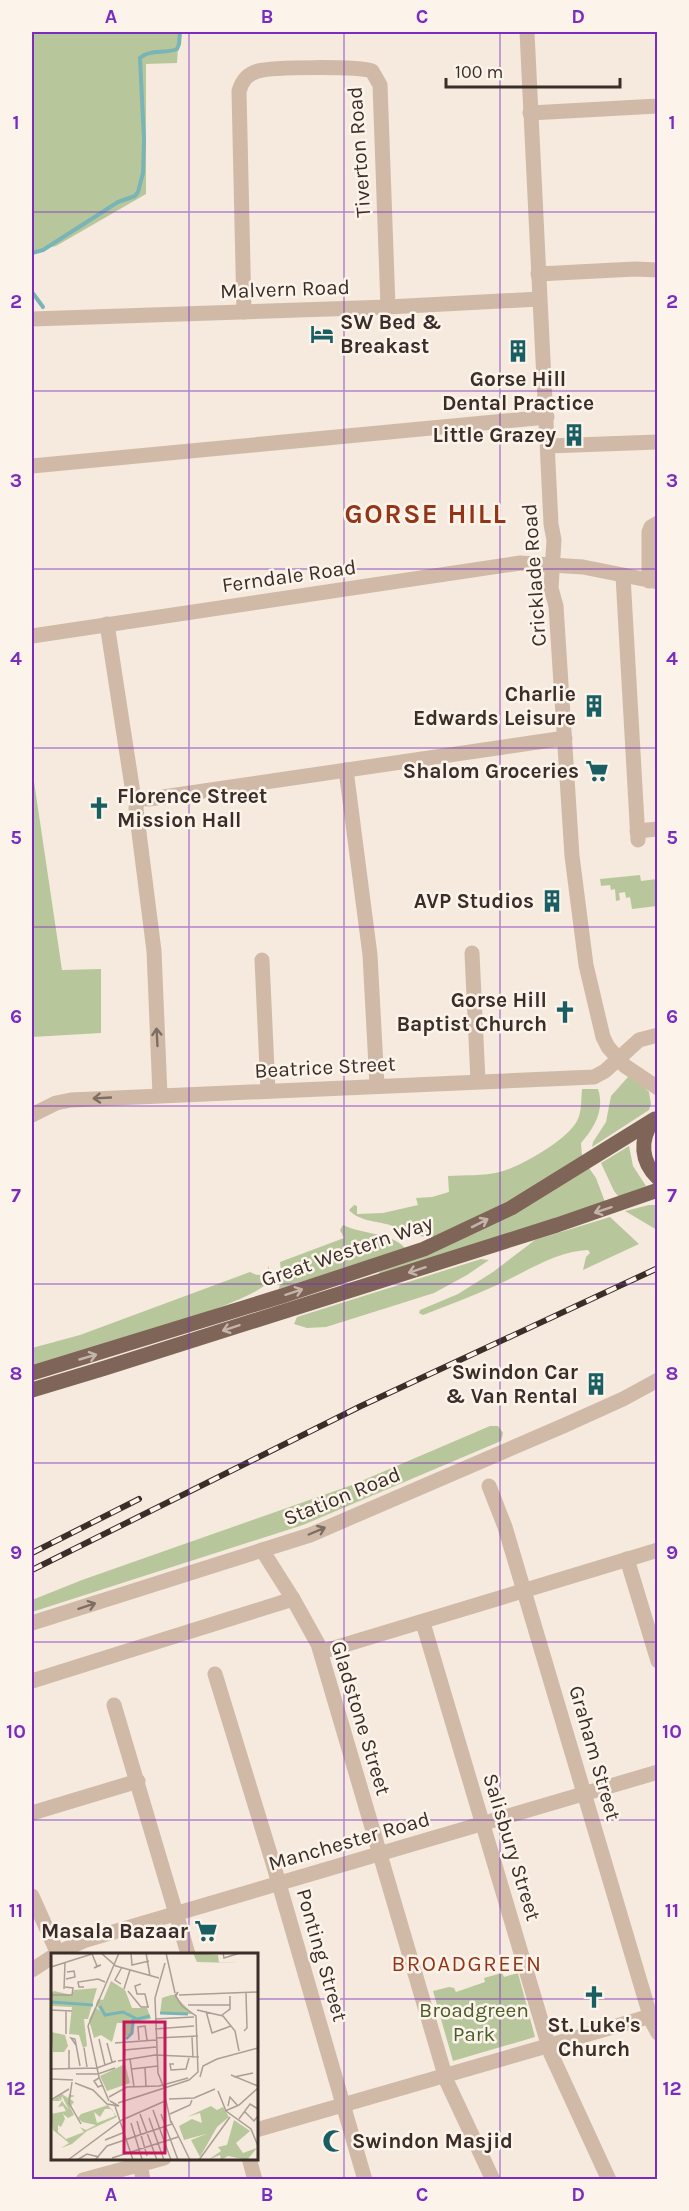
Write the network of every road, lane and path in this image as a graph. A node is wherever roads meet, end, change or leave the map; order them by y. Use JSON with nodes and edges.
{"nodes":[{"id":1,"x":527,"y":32,"type":"edge"},
{"id":2,"x":657,"y":106,"type":"edge"},
{"id":3,"x":530,"y":112,"type":"junction"},
{"id":4,"x":657,"y":270,"type":"edge"},
{"id":5,"x":538,"y":274,"type":"junction"},
{"id":6,"x":539,"y":299,"type":"junction"},
{"id":7,"x":388,"y":307,"type":"junction"},
{"id":8,"x":244,"y":312,"type":"junction"},
{"id":9,"x":32,"y":319,"type":"edge"},
{"id":10,"x":547,"y":417,"type":"junction"},
{"id":11,"x":657,"y":442,"type":"edge"},
{"id":12,"x":548,"y":446,"type":"junction"},
{"id":13,"x":32,"y":466,"type":"edge"},
{"id":14,"x":657,"y":524,"type":"edge"},
{"id":15,"x":552,"y":566,"type":"junction"},
{"id":16,"x":623,"y":576,"type":"junction"},
{"id":17,"x":653,"y":582,"type":"edge"},
{"id":18,"x":107,"y":624,"type":"junction"},
{"id":19,"x":32,"y":636,"type":"edge"},
{"id":20,"x":565,"y":738,"type":"junction"},
{"id":21,"x":346,"y":770,"type":"junction"},
{"id":22,"x":137,"y":798,"type":"junction"},
{"id":23,"x":657,"y":829,"type":"edge"},
{"id":24,"x":472,"y":953,"type":"dead end"},
{"id":25,"x":262,"y":960,"type":"dead end"},
{"id":26,"x":657,"y":1035,"type":"edge"},
{"id":27,"x":618,"y":1059,"type":"junction"},
{"id":28,"x":478,"y":1081,"type":"junction"},
{"id":29,"x":377,"y":1085,"type":"junction"},
{"id":30,"x":657,"y":1088,"type":"edge"},
{"id":31,"x":268,"y":1091,"type":"junction"},
{"id":32,"x":160,"y":1095,"type":"junction"},
{"id":33,"x":32,"y":1115,"type":"edge"},
{"id":34,"x":656,"y":1118,"type":"edge"},
{"id":35,"x":657,"y":1178,"type":"edge"},
{"id":36,"x":657,"y":1190,"type":"edge"},
{"id":37,"x":32,"y":1373,"type":"edge"},
{"id":38,"x":657,"y":1380,"type":"edge"},
{"id":39,"x":32,"y":1390,"type":"edge"},
{"id":40,"x":484,"y":1474,"type":"junction"},
{"id":41,"x":262,"y":1550,"type":"junction"},
{"id":42,"x":657,"y":1550,"type":"edge"},
{"id":43,"x":627,"y":1559,"type":"junction"},
{"id":44,"x":524,"y":1591,"type":"junction"},
{"id":45,"x":293,"y":1599,"type":"junction"},
{"id":46,"x":32,"y":1623,"type":"edge"},
{"id":47,"x":423,"y":1623,"type":"junction"},
{"id":48,"x":321,"y":1652,"type":"junction"},
{"id":49,"x":657,"y":1661,"type":"edge"},
{"id":50,"x":215,"y":1674,"type":"dead end"},
{"id":51,"x":32,"y":1681,"type":"edge"},
{"id":52,"x":114,"y":1705,"type":"dead end"},
{"id":53,"x":657,"y":1772,"type":"edge"},
{"id":54,"x":138,"y":1781,"type":"junction"},
{"id":55,"x":585,"y":1794,"type":"junction"},
{"id":56,"x":32,"y":1813,"type":"edge"},
{"id":57,"x":483,"y":1824,"type":"junction"},
{"id":58,"x":381,"y":1854,"type":"junction"},
{"id":59,"x":279,"y":1883,"type":"junction"},
{"id":60,"x":32,"y":1896,"type":"edge"},
{"id":61,"x":177,"y":1914,"type":"junction"},
{"id":62,"x":55,"y":1953,"type":"edge"},
{"id":63,"x":59,"y":1953,"type":"edge"},
{"id":64,"x":188,"y":1953,"type":"edge"},
{"id":65,"x":51,"y":1958,"type":"edge"},
{"id":66,"x":33,"y":1970,"type":"edge"},
{"id":67,"x":51,"y":1973,"type":"edge"},
{"id":68,"x":654,"y":2015,"type":"edge"},
{"id":69,"x":657,"y":2032,"type":"edge"},
{"id":70,"x":549,"y":2046,"type":"junction"},
{"id":71,"x":445,"y":2076,"type":"junction"},
{"id":72,"x":344,"y":2105,"type":"junction"},
{"id":73,"x":258,"y":2129,"type":"edge"},
{"id":74,"x":159,"y":2160,"type":"edge"},
{"id":75,"x":250,"y":2160,"type":"edge"},
{"id":76,"x":140,"y":2168,"type":"edge"},
{"id":77,"x":83,"y":2180,"type":"edge"},
{"id":78,"x":255,"y":2180,"type":"edge"},
{"id":79,"x":365,"y":2180,"type":"edge"},
{"id":80,"x":493,"y":2180,"type":"edge"},
{"id":81,"x":609,"y":2180,"type":"edge"}],
"edges":[{"from":1,"to":3,"type":"street","name":"Cricklade Road"},
{"from":2,"to":3,"type":"street"},
{"from":3,"to":5,"type":"street","name":"Cricklade Road"},
{"from":4,"to":5,"type":"street"},
{"from":5,"to":6,"type":"street","name":"Cricklade Road"},
{"from":6,"to":7,"type":"street","name":"Malvern Road"},
{"from":6,"to":10,"type":"street","name":"Cricklade Road"},
{"from":7,"to":8,"type":"street","name":"Malvern Road"},
{"from":7,"to":8,"type":"street","name":"Tiverton Road"},
{"from":8,"to":9,"type":"street","name":"Malvern Road"},
{"from":10,"to":12,"type":"street","name":"Cricklade Road"},
{"from":10,"to":13,"type":"street"},
{"from":11,"to":12,"type":"street"},
{"from":12,"to":15,"type":"street","name":"Cricklade Road"},
{"from":14,"to":17,"type":"street"},
{"from":15,"to":16,"type":"street","name":"Ferndale Road"},
{"from":15,"to":18,"type":"street","name":"Ferndale Road"},
{"from":15,"to":20,"type":"street","name":"Cricklade Road"},
{"from":16,"to":17,"type":"street","name":"Ferndale Road"},
{"from":16,"to":23,"type":"street"},
{"from":18,"to":19,"type":"street","name":"Ferndale Road"},
{"from":18,"to":22,"type":"street"},
{"from":20,"to":21,"type":"street"},
{"from":20,"to":27,"type":"street","name":"Cricklade Road"},
{"from":21,"to":22,"type":"street"},
{"from":21,"to":29,"type":"street"},
{"from":32,"to":22,"type":"street","one_way":true},
{"from":24,"to":28,"type":"street"},
{"from":25,"to":31,"type":"street"},
{"from":26,"to":27,"type":"street","name":"Beatrice Street"},
{"from":27,"to":28,"type":"street","name":"Beatrice Street"},
{"from":27,"to":30,"type":"street","name":"Cricklade Road"},
{"from":28,"to":29,"type":"street","name":"Beatrice Street"},
{"from":29,"to":31,"type":"street","name":"Beatrice Street"},
{"from":31,"to":32,"type":"street","name":"Beatrice Street"},
{"from":32,"to":33,"type":"street","name":"Beatrice Street","one_way":true},
{"from":34,"to":35,"type":"main road"},
{"from":37,"to":34,"type":"main road","name":"Great Western Way","one_way":true},
{"from":36,"to":39,"type":"main road","name":"Great Western Way","one_way":true},
{"from":38,"to":40,"type":"street","name":"Station Road"},
{"from":41,"to":40,"type":"street","name":"Station Road","one_way":true},
{"from":40,"to":44,"type":"street","name":"Graham Street"},
{"from":41,"to":45,"type":"street","name":"Gladstone Street"},
{"from":46,"to":41,"type":"street","name":"Station Road","one_way":true},
{"from":42,"to":43,"type":"street"},
{"from":43,"to":44,"type":"street"},
{"from":43,"to":49,"type":"street"},
{"from":44,"to":47,"type":"street"},
{"from":44,"to":55,"type":"street","name":"Graham Street"},
{"from":45,"to":48,"type":"street","name":"Gladstone Street"},
{"from":45,"to":51,"type":"street"},
{"from":47,"to":48,"type":"street"},
{"from":47,"to":57,"type":"street","name":"Salisbury Street"},
{"from":48,"to":58,"type":"street","name":"Gladstone Street"},
{"from":50,"to":59,"type":"street","name":"Ponting Street"},
{"from":52,"to":54,"type":"street"},
{"from":53,"to":55,"type":"street","name":"Manchester Road"},
{"from":54,"to":56,"type":"street"},
{"from":54,"to":61,"type":"street"},
{"from":55,"to":57,"type":"street","name":"Manchester Road"},
{"from":55,"to":68,"type":"street","name":"Graham Street"},
{"from":57,"to":58,"type":"street","name":"Manchester Road"},
{"from":57,"to":70,"type":"street","name":"Salisbury Street"},
{"from":58,"to":59,"type":"street","name":"Manchester Road"},
{"from":58,"to":71,"type":"street","name":"Gladstone Street"},
{"from":59,"to":61,"type":"street","name":"Manchester Road"},
{"from":59,"to":72,"type":"street","name":"Ponting Street"},
{"from":60,"to":62,"type":"street"},
{"from":61,"to":63,"type":"street","name":"Manchester Road"},
{"from":61,"to":64,"type":"street"},
{"from":65,"to":66,"type":"street","name":"Manchester Road"},
{"from":66,"to":67,"type":"street"},
{"from":68,"to":69,"type":"street","name":"Graham Street"},
{"from":68,"to":70,"type":"street"},
{"from":70,"to":71,"type":"street"},
{"from":70,"to":81,"type":"street","name":"Salisbury Street"},
{"from":71,"to":72,"type":"street"},
{"from":71,"to":80,"type":"street","name":"Gladstone Street"},
{"from":72,"to":73,"type":"street"},
{"from":72,"to":79,"type":"street","name":"Ponting Street"},
{"from":74,"to":76,"type":"street"},
{"from":75,"to":78,"type":"street"},
{"from":76,"to":77,"type":"street"}]}
